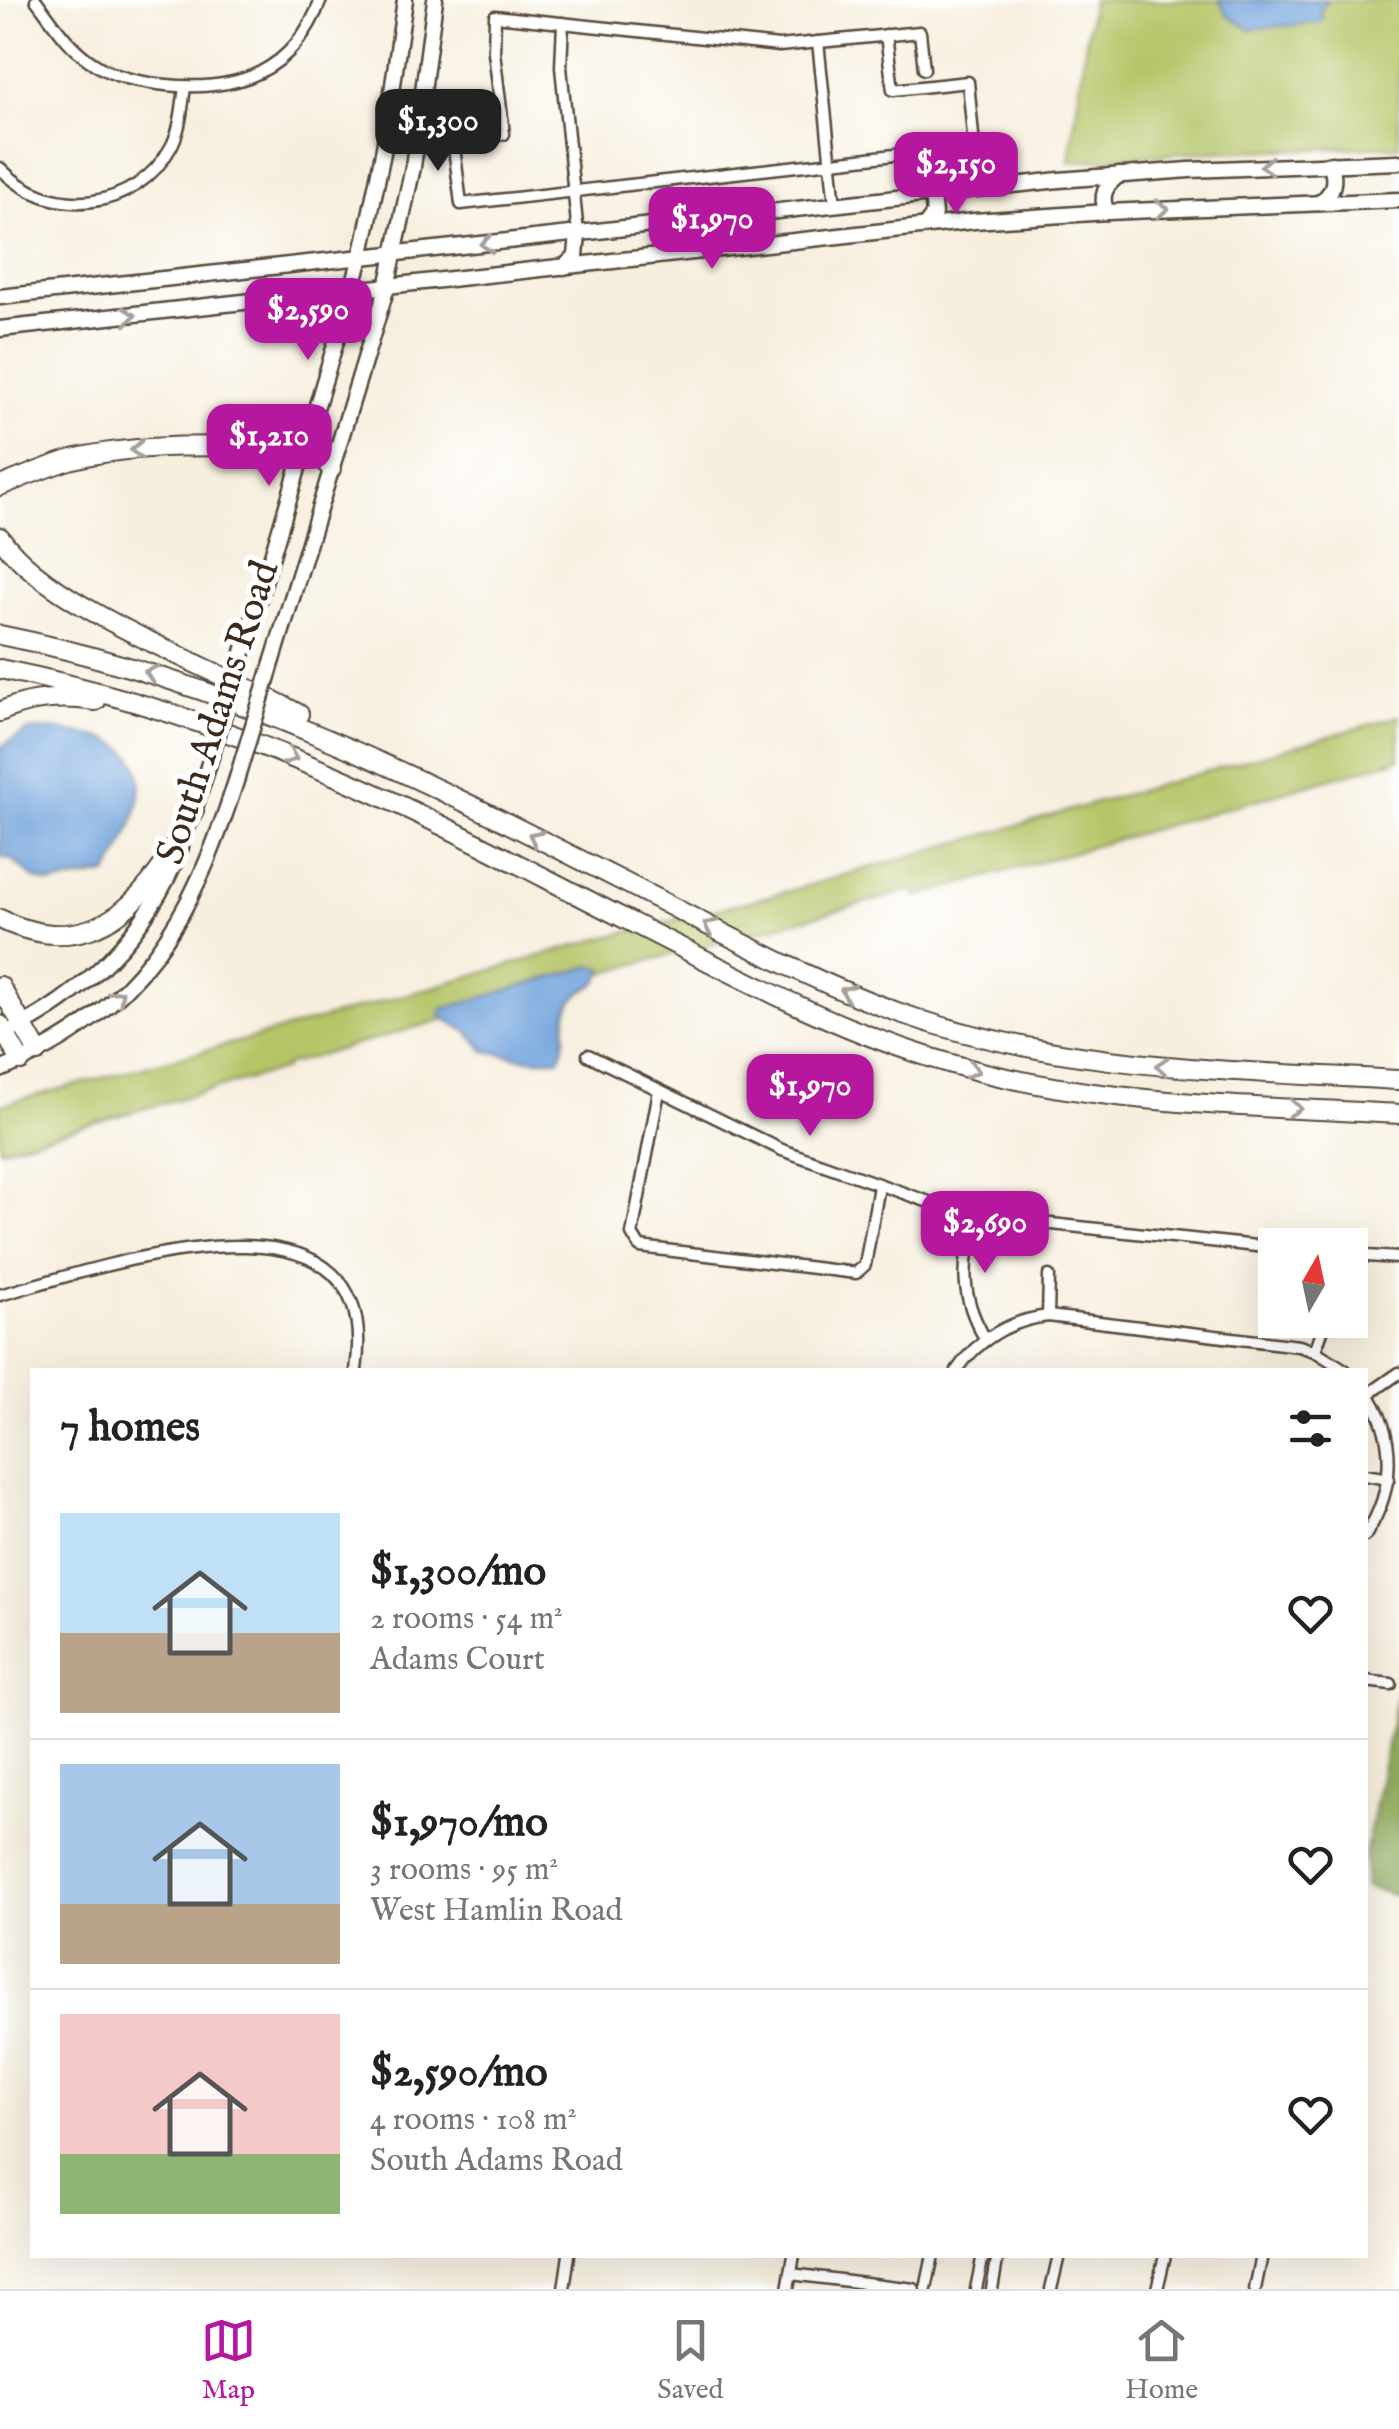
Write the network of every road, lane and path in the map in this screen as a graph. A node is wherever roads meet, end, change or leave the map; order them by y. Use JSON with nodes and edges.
{"nodes":[{"id":1,"x":36,"y":0,"type":"edge"},
{"id":2,"x":322,"y":0,"type":"edge"},
{"id":3,"x":405,"y":0,"type":"edge"},
{"id":4,"x":436,"y":0,"type":"edge"},
{"id":5,"x":563,"y":23,"type":"junction"},
{"id":6,"x":886,"y":35,"type":"junction"},
{"id":7,"x":399,"y":42,"type":"junction"},
{"id":8,"x":818,"y":42,"type":"junction"},
{"id":9,"x":429,"y":58,"type":"junction"},
{"id":10,"x":924,"y":68,"type":"dead end"},
{"id":11,"x":185,"y":86,"type":"junction"},
{"id":12,"x":418,"y":133,"type":"junction"},
{"id":13,"x":454,"y":138,"type":"junction"},
{"id":14,"x":831,"y":162,"type":"junction"},
{"id":15,"x":1399,"y":162,"type":"edge"},
{"id":16,"x":1330,"y":164,"type":"junction"},
{"id":17,"x":0,"y":168,"type":"edge"},
{"id":18,"x":1120,"y":174,"type":"junction"},
{"id":19,"x":574,"y":191,"type":"junction"},
{"id":20,"x":932,"y":194,"type":"junction"},
{"id":21,"x":1399,"y":200,"type":"edge"},
{"id":22,"x":1318,"y":203,"type":"junction"},
{"id":23,"x":836,"y":205,"type":"junction"},
{"id":24,"x":1107,"y":212,"type":"junction"},
{"id":25,"x":654,"y":225,"type":"junction"},
{"id":26,"x":925,"y":226,"type":"junction"},
{"id":27,"x":578,"y":234,"type":"junction"},
{"id":28,"x":395,"y":254,"type":"junction"},
{"id":29,"x":362,"y":258,"type":"junction"},
{"id":30,"x":646,"y":258,"type":"junction"},
{"id":31,"x":563,"y":267,"type":"junction"},
{"id":32,"x":387,"y":287,"type":"junction"},
{"id":33,"x":74,"y":290,"type":"junction"},
{"id":34,"x":353,"y":290,"type":"junction"},
{"id":35,"x":0,"y":298,"type":"edge"},
{"id":36,"x":64,"y":323,"type":"junction"},
{"id":37,"x":0,"y":329,"type":"edge"},
{"id":38,"x":305,"y":448,"type":"junction"},
{"id":39,"x":331,"y":470,"type":"junction"},
{"id":40,"x":0,"y":486,"type":"edge"},
{"id":41,"x":0,"y":537,"type":"edge"},
{"id":42,"x":0,"y":635,"type":"edge"},
{"id":43,"x":0,"y":669,"type":"edge"},
{"id":44,"x":0,"y":712,"type":"edge"},
{"id":45,"x":166,"y":712,"type":"junction"},
{"id":46,"x":373,"y":757,"type":"junction"},
{"id":47,"x":194,"y":811,"type":"junction"},
{"id":48,"x":0,"y":920,"type":"edge"},
{"id":49,"x":0,"y":986,"type":"edge"},
{"id":50,"x":7,"y":1030,"type":"edge"},
{"id":51,"x":588,"y":1055,"type":"dead end"},
{"id":52,"x":29,"y":1056,"type":"junction"},
{"id":53,"x":0,"y":1070,"type":"edge"},
{"id":54,"x":1399,"y":1080,"type":"edge"},
{"id":55,"x":659,"y":1090,"type":"junction"},
{"id":56,"x":1399,"y":1114,"type":"edge"},
{"id":57,"x":879,"y":1186,"type":"junction"},
{"id":58,"x":974,"y":1214,"type":"junction"},
{"id":59,"x":1258,"y":1246,"type":"edge"},
{"id":60,"x":1368,"y":1256,"type":"edge"},
{"id":61,"x":1399,"y":1258,"type":"edge"},
{"id":62,"x":1049,"y":1276,"type":"dead end"},
{"id":63,"x":0,"y":1295,"type":"edge"},
{"id":64,"x":1048,"y":1316,"type":"junction"},
{"id":65,"x":1320,"y":1338,"type":"edge"},
{"id":66,"x":986,"y":1340,"type":"junction"},
{"id":67,"x":1315,"y":1351,"type":"junction"},
{"id":68,"x":356,"y":1368,"type":"edge"},
{"id":69,"x":958,"y":1368,"type":"edge"},
{"id":70,"x":1343,"y":1368,"type":"edge"},
{"id":71,"x":1399,"y":1374,"type":"edge"},
{"id":72,"x":1368,"y":1391,"type":"edge"},
{"id":73,"x":1368,"y":1394,"type":"edge"},
{"id":74,"x":1368,"y":1476,"type":"edge"},
{"id":75,"x":1389,"y":1479,"type":"junction"},
{"id":76,"x":1368,"y":1531,"type":"edge"},
{"id":77,"x":1368,"y":1681,"type":"edge"},
{"id":78,"x":1390,"y":1684,"type":"dead end"},
{"id":79,"x":569,"y":2258,"type":"edge"},
{"id":80,"x":794,"y":2258,"type":"edge"},
{"id":81,"x":932,"y":2258,"type":"edge"},
{"id":82,"x":982,"y":2258,"type":"edge"},
{"id":83,"x":997,"y":2258,"type":"edge"},
{"id":84,"x":1058,"y":2258,"type":"edge"},
{"id":85,"x":1163,"y":2258,"type":"edge"},
{"id":86,"x":1261,"y":2258,"type":"edge"},
{"id":87,"x":791,"y":2274,"type":"junction"},
{"id":88,"x":564,"y":2289,"type":"edge"},
{"id":89,"x":788,"y":2289,"type":"edge"},
{"id":90,"x":914,"y":2289,"type":"edge"},
{"id":91,"x":926,"y":2289,"type":"edge"},
{"id":92,"x":976,"y":2289,"type":"edge"},
{"id":93,"x":992,"y":2289,"type":"edge"},
{"id":94,"x":1052,"y":2289,"type":"edge"},
{"id":95,"x":1157,"y":2289,"type":"edge"},
{"id":96,"x":1255,"y":2289,"type":"edge"}],
"edges":[{"from":1,"to":11,"type":"street"},
{"from":2,"to":11,"type":"street"},
{"from":3,"to":7,"type":"main road","name":"South Adams Road"},
{"from":4,"to":9,"type":"main road","name":"South Adams Road"},
{"from":5,"to":8,"type":"street"},
{"from":5,"to":13,"type":"street"},
{"from":5,"to":19,"type":"street"},
{"from":6,"to":8,"type":"street"},
{"from":6,"to":10,"type":"street"},
{"from":6,"to":14,"type":"street"},
{"from":7,"to":9,"type":"main road"},
{"from":7,"to":29,"type":"main road","name":"South Adams Road"},
{"from":8,"to":14,"type":"street"},
{"from":9,"to":12,"type":"main road","name":"South Adams Road"},
{"from":11,"to":17,"type":"street"},
{"from":12,"to":13,"type":"street"},
{"from":12,"to":28,"type":"main road","name":"South Adams Road"},
{"from":13,"to":19,"type":"street"},
{"from":14,"to":19,"type":"street"},
{"from":14,"to":23,"type":"street"},
{"from":15,"to":16,"type":"main road"},
{"from":16,"to":18,"type":"main road","one_way":true},
{"from":16,"to":22,"type":"main road"},
{"from":18,"to":20,"type":"main road"},
{"from":18,"to":24,"type":"main road"},
{"from":19,"to":27,"type":"street"},
{"from":20,"to":23,"type":"main road"},
{"from":20,"to":26,"type":"main road"},
{"from":21,"to":22,"type":"main road"},
{"from":24,"to":22,"type":"main road","one_way":true},
{"from":23,"to":25,"type":"main road"},
{"from":24,"to":26,"type":"main road"},
{"from":25,"to":27,"type":"main road"},
{"from":25,"to":30,"type":"main road"},
{"from":26,"to":30,"type":"main road"},
{"from":27,"to":28,"type":"main road","one_way":true},
{"from":27,"to":31,"type":"main road"},
{"from":28,"to":29,"type":"main road"},
{"from":28,"to":32,"type":"main road","name":"South Adams Road"},
{"from":29,"to":33,"type":"main road"},
{"from":29,"to":34,"type":"main road","name":"South Adams Road"},
{"from":30,"to":31,"type":"main road"},
{"from":31,"to":32,"type":"main road"},
{"from":32,"to":34,"type":"main road"},
{"from":32,"to":39,"type":"main road","name":"South Adams Road"},
{"from":33,"to":35,"type":"main road"},
{"from":33,"to":36,"type":"main road"},
{"from":36,"to":34,"type":"main road","one_way":true},
{"from":34,"to":38,"type":"main road","name":"South Adams Road"},
{"from":36,"to":37,"type":"main road"},
{"from":38,"to":39,"type":"highway"},
{"from":38,"to":40,"type":"highway","one_way":true},
{"from":38,"to":47,"type":"main road","name":"South Adams Road","bridge":true},
{"from":52,"to":39,"type":"main road","name":"South Adams Road","one_way":true,"bridge":true},
{"from":41,"to":46,"type":"highway"},
{"from":46,"to":42,"type":"highway","one_way":true},
{"from":43,"to":45,"type":"highway"},
{"from":44,"to":45,"type":"highway"},
{"from":45,"to":56,"type":"highway","one_way":true},
{"from":54,"to":46,"type":"highway","one_way":true},
{"from":47,"to":48,"type":"highway"},
{"from":47,"to":50,"type":"main road","name":"South Adams Road"},
{"from":49,"to":50,"type":"highway"},
{"from":50,"to":52,"type":"highway"},
{"from":51,"to":55,"type":"street"},
{"from":52,"to":53,"type":"main road","name":"South Adams Road"},
{"from":55,"to":57,"type":"street"},
{"from":55,"to":57,"type":"street"},
{"from":57,"to":58,"type":"street"},
{"from":58,"to":59,"type":"street"},
{"from":58,"to":66,"type":"street"},
{"from":60,"to":61,"type":"street"},
{"from":62,"to":64,"type":"street"},
{"from":63,"to":68,"type":"street"},
{"from":64,"to":66,"type":"street"},
{"from":64,"to":67,"type":"street"},
{"from":65,"to":67,"type":"street"},
{"from":66,"to":69,"type":"street"},
{"from":67,"to":70,"type":"street"},
{"from":71,"to":72,"type":"street"},
{"from":73,"to":75,"type":"street"},
{"from":74,"to":75,"type":"street"},
{"from":75,"to":76,"type":"street"},
{"from":77,"to":78,"type":"street"},
{"from":79,"to":88,"type":"street"},
{"from":80,"to":87,"type":"street"},
{"from":81,"to":91,"type":"street"},
{"from":82,"to":92,"type":"street"},
{"from":83,"to":93,"type":"street"},
{"from":84,"to":94,"type":"street"},
{"from":85,"to":95,"type":"street"},
{"from":86,"to":96,"type":"street"},
{"from":87,"to":89,"type":"street"},
{"from":87,"to":90,"type":"street"}]}
